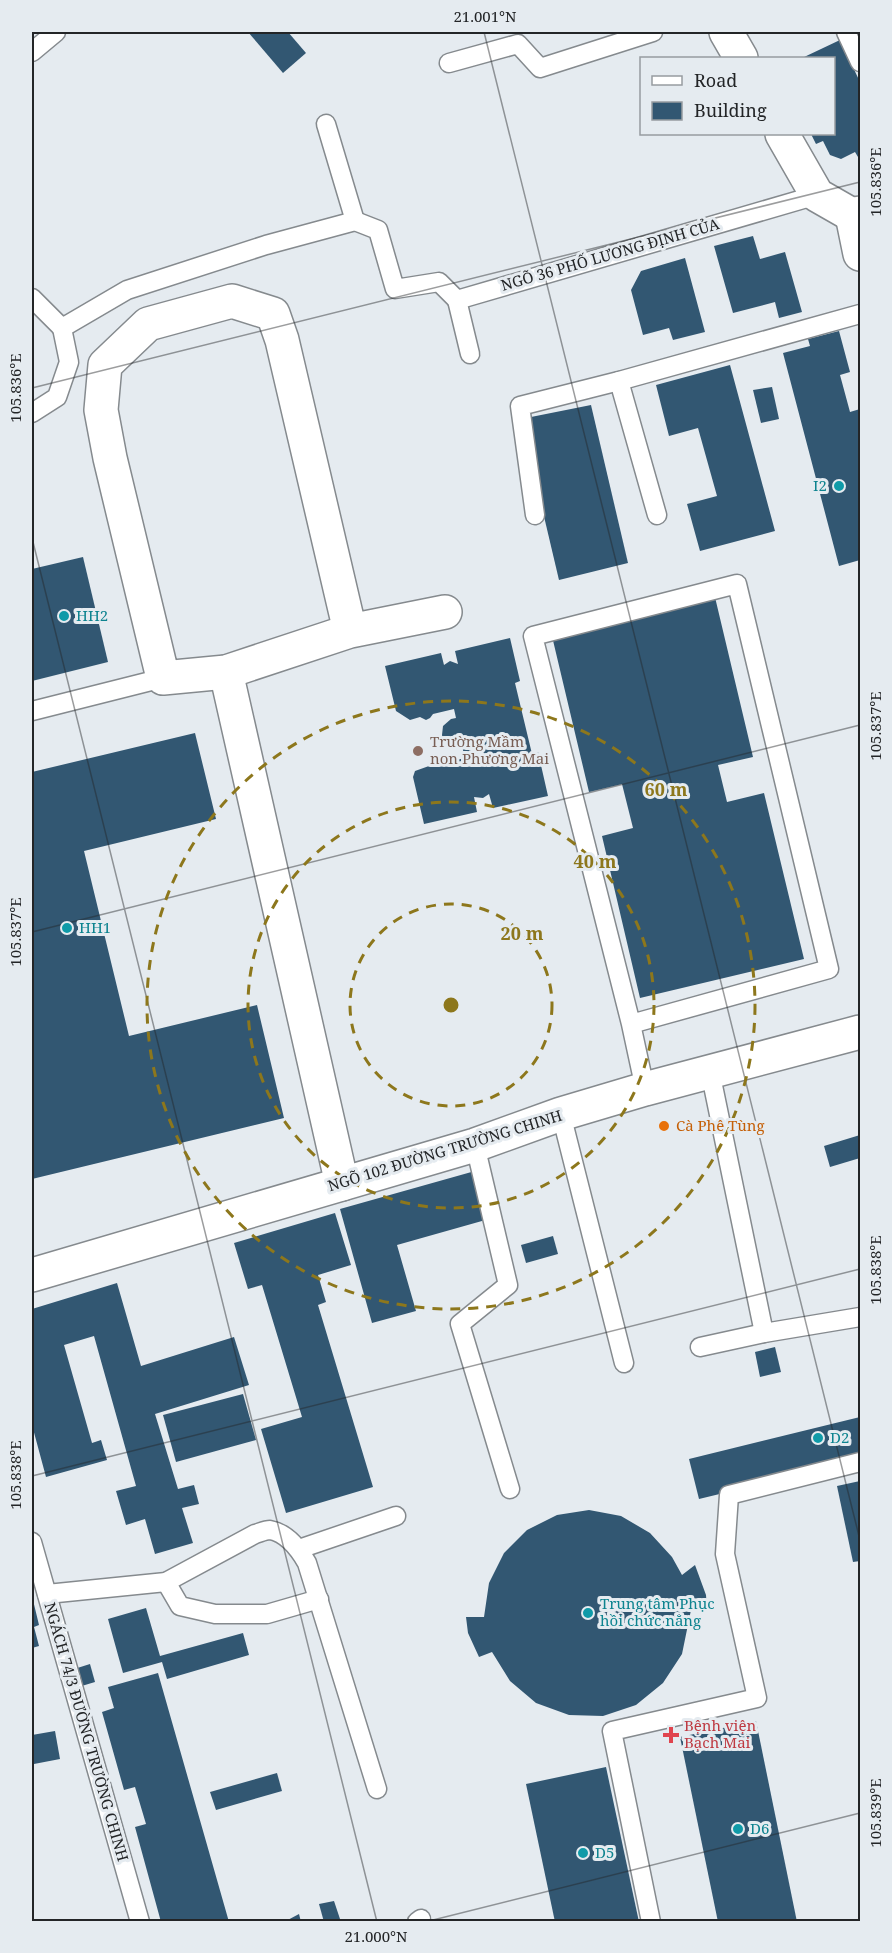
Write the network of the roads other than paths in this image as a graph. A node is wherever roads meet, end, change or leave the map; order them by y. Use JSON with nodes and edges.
{"nodes":[{"id":1,"x":56,"y":32,"type":"edge"},
{"id":2,"x":653,"y":32,"type":"edge"},
{"id":3,"x":726,"y":32,"type":"edge"},
{"id":4,"x":846,"y":32,"type":"edge"},
{"id":5,"x":614,"y":38,"type":"edge"},
{"id":6,"x":32,"y":52,"type":"edge"},
{"id":7,"x":740,"y":57,"type":"edge"},
{"id":8,"x":861,"y":62,"type":"edge"},
{"id":9,"x":449,"y":63,"type":"dead end"},
{"id":10,"x":326,"y":124,"type":"dead end"},
{"id":11,"x":783,"y":135,"type":"edge"},
{"id":12,"x":816,"y":195,"type":"junction"},
{"id":13,"x":856,"y":214,"type":"edge"},
{"id":14,"x":355,"y":221,"type":"junction"},
{"id":15,"x":861,"y":254,"type":"edge"},
{"id":16,"x":32,"y":298,"type":"edge"},
{"id":17,"x":457,"y":300,"type":"junction"},
{"id":18,"x":861,"y":314,"type":"edge"},
{"id":19,"x":62,"y":328,"type":"junction"},
{"id":20,"x":470,"y":354,"type":"dead end"},
{"id":21,"x":619,"y":381,"type":"junction"},
{"id":22,"x":32,"y":412,"type":"edge"},
{"id":23,"x":536,"y":515,"type":"dead end"},
{"id":24,"x":657,"y":515,"type":"dead end"},
{"id":25,"x":445,"y":612,"type":"dead end"},
{"id":26,"x":350,"y":632,"type":"junction"},
{"id":27,"x":226,"y":672,"type":"junction"},
{"id":28,"x":163,"y":678,"type":"junction"},
{"id":29,"x":32,"y":711,"type":"edge"},
{"id":30,"x":631,"y":1024,"type":"junction"},
{"id":31,"x":861,"y":1032,"type":"edge"},
{"id":32,"x":710,"y":1071,"type":"junction"},
{"id":33,"x":645,"y":1089,"type":"junction"},
{"id":34,"x":561,"y":1114,"type":"junction"},
{"id":35,"x":475,"y":1145,"type":"junction"},
{"id":36,"x":342,"y":1184,"type":"junction"},
{"id":37,"x":32,"y":1275,"type":"edge"},
{"id":38,"x":861,"y":1317,"type":"edge"},
{"id":39,"x":764,"y":1333,"type":"junction"},
{"id":40,"x":700,"y":1347,"type":"dead end"},
{"id":41,"x":624,"y":1363,"type":"dead end"},
{"id":42,"x":861,"y":1462,"type":"edge"},
{"id":43,"x":510,"y":1489,"type":"dead end"},
{"id":44,"x":396,"y":1516,"type":"dead end"},
{"id":45,"x":32,"y":1542,"type":"edge"},
{"id":46,"x":299,"y":1549,"type":"junction"},
{"id":47,"x":166,"y":1582,"type":"junction"},
{"id":48,"x":47,"y":1594,"type":"junction"},
{"id":49,"x":319,"y":1599,"type":"junction"},
{"id":50,"x":377,"y":1789,"type":"dead end"},
{"id":51,"x":140,"y":1922,"type":"edge"},
{"id":52,"x":651,"y":1922,"type":"edge"}],
"edges":[{"from":1,"to":6,"type":"lane"},
{"from":2,"to":5,"type":"lane"},
{"from":3,"to":7,"type":"street"},
{"from":4,"to":8,"type":"lane"},
{"from":5,"to":9,"type":"lane"},
{"from":10,"to":14,"type":"lane"},
{"from":11,"to":12,"type":"street"},
{"from":12,"to":13,"type":"street"},
{"from":12,"to":17,"type":"lane","name":"NGÕ 36 PHỐ LƯƠNG ĐỊNH CỦA"},
{"from":13,"to":15,"type":"street"},
{"from":14,"to":17,"type":"lane"},
{"from":14,"to":19,"type":"lane"},
{"from":16,"to":19,"type":"lane"},
{"from":17,"to":20,"type":"lane"},
{"from":18,"to":21,"type":"lane"},
{"from":19,"to":22,"type":"lane"},
{"from":21,"to":23,"type":"lane"},
{"from":21,"to":24,"type":"lane"},
{"from":25,"to":26,"type":"street"},
{"from":26,"to":27,"type":"street"},
{"from":26,"to":28,"type":"street"},
{"from":27,"to":28,"type":"street"},
{"from":27,"to":36,"type":"street"},
{"from":28,"to":29,"type":"lane"},
{"from":30,"to":30,"type":"lane"},
{"from":30,"to":33,"type":"lane"},
{"from":31,"to":32,"type":"street","name":"NGÕ 102 ĐƯỜNG TRƯỜNG CHINH"},
{"from":32,"to":33,"type":"street","name":"NGÕ 102 ĐƯỜNG TRƯỜNG CHINH"},
{"from":32,"to":39,"type":"lane"},
{"from":33,"to":34,"type":"street","name":"NGÕ 102 ĐƯỜNG TRƯỜNG CHINH"},
{"from":34,"to":35,"type":"street","name":"NGÕ 102 ĐƯỜNG TRƯỜNG CHINH"},
{"from":34,"to":41,"type":"lane"},
{"from":35,"to":36,"type":"street","name":"NGÕ 102 ĐƯỜNG TRƯỜNG CHINH"},
{"from":35,"to":43,"type":"lane"},
{"from":36,"to":37,"type":"street","name":"NGÕ 102 ĐƯỜNG TRƯỜNG CHINH"},
{"from":38,"to":39,"type":"lane"},
{"from":39,"to":40,"type":"lane"},
{"from":42,"to":52,"type":"lane"},
{"from":44,"to":46,"type":"lane"},
{"from":45,"to":48,"type":"lane","name":"NGÁCH 74/3 ĐƯỜNG TRƯỜNG CHINH"},
{"from":46,"to":47,"type":"lane"},
{"from":46,"to":49,"type":"lane"},
{"from":47,"to":48,"type":"lane"},
{"from":47,"to":49,"type":"lane"},
{"from":48,"to":51,"type":"lane","name":"NGÁCH 74/3 ĐƯỜNG TRƯỜNG CHINH"},
{"from":49,"to":50,"type":"lane"}]}
